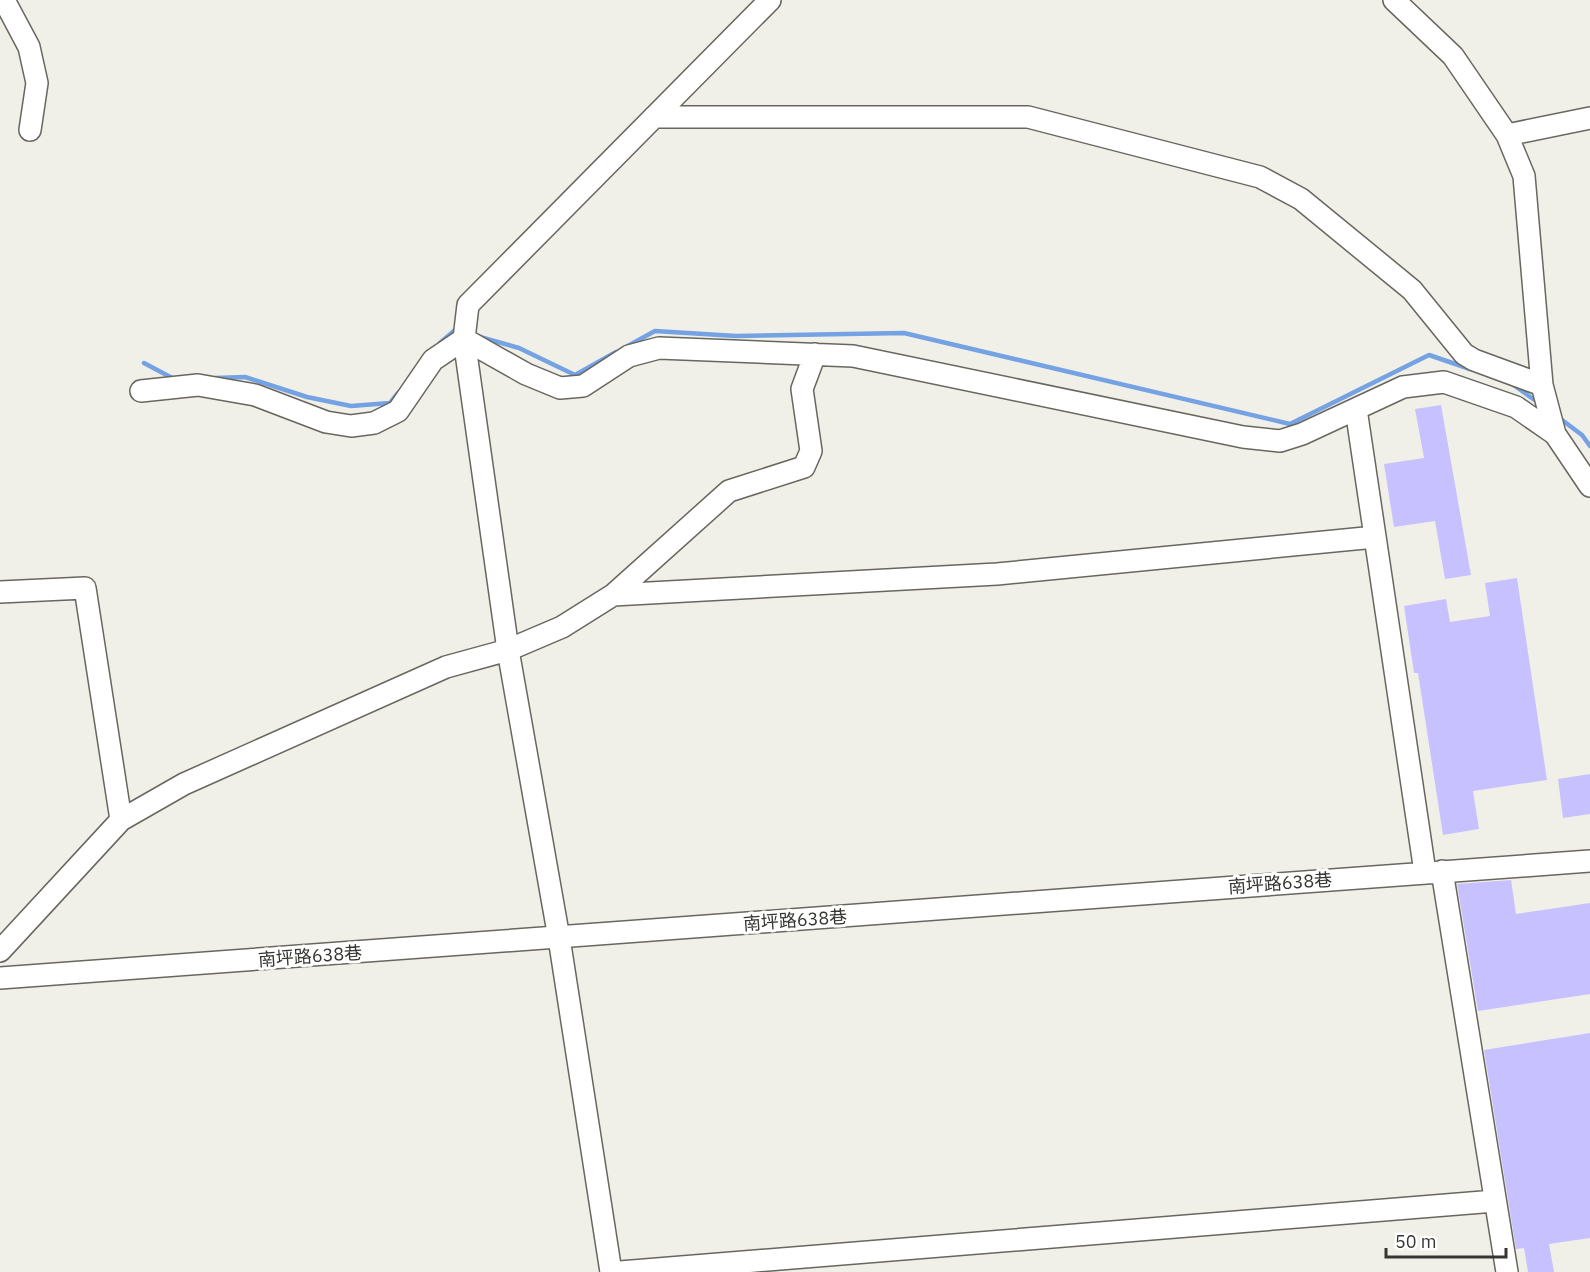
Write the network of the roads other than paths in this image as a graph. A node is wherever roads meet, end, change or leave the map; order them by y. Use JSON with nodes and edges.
{"nodes":[{"id":1,"x":3,"y":0,"type":"edge"},
{"id":2,"x":770,"y":0,"type":"edge"},
{"id":3,"x":1394,"y":0,"type":"edge"},
{"id":4,"x":654,"y":117,"type":"junction"},
{"id":5,"x":1590,"y":118,"type":"edge"},
{"id":6,"x":30,"y":130,"type":"dead end"},
{"id":7,"x":1508,"y":135,"type":"junction"},
{"id":8,"x":465,"y":339,"type":"junction"},
{"id":9,"x":815,"y":354,"type":"junction"},
{"id":10,"x":1542,"y":385,"type":"junction"},
{"id":11,"x":141,"y":391,"type":"dead end"},
{"id":12,"x":1356,"y":409,"type":"junction"},
{"id":13,"x":1555,"y":434,"type":"junction"},
{"id":14,"x":1590,"y":486,"type":"edge"},
{"id":15,"x":1376,"y":537,"type":"junction"},
{"id":16,"x":0,"y":592,"type":"edge"},
{"id":17,"x":613,"y":595,"type":"junction"},
{"id":18,"x":508,"y":650,"type":"junction"},
{"id":19,"x":121,"y":820,"type":"junction"},
{"id":20,"x":1590,"y":861,"type":"edge"},
{"id":21,"x":1434,"y":872,"type":"junction"},
{"id":22,"x":560,"y":938,"type":"junction"},
{"id":23,"x":0,"y":951,"type":"edge"},
{"id":24,"x":0,"y":978,"type":"edge"},
{"id":25,"x":1495,"y":1201,"type":"junction"},
{"id":26,"x":611,"y":1272,"type":"edge"},
{"id":27,"x":620,"y":1272,"type":"edge"},
{"id":28,"x":1507,"y":1272,"type":"edge"}],
"edges":[{"from":1,"to":6,"type":"street"},
{"from":2,"to":4,"type":"street"},
{"from":3,"to":7,"type":"street"},
{"from":4,"to":8,"type":"street"},
{"from":4,"to":10,"type":"street"},
{"from":5,"to":7,"type":"street"},
{"from":7,"to":10,"type":"street"},
{"from":8,"to":9,"type":"street"},
{"from":8,"to":11,"type":"street"},
{"from":8,"to":18,"type":"street"},
{"from":9,"to":12,"type":"street"},
{"from":9,"to":17,"type":"street"},
{"from":10,"to":13,"type":"street"},
{"from":12,"to":13,"type":"street"},
{"from":12,"to":15,"type":"street"},
{"from":13,"to":14,"type":"street"},
{"from":15,"to":17,"type":"street"},
{"from":15,"to":21,"type":"street"},
{"from":16,"to":19,"type":"street"},
{"from":17,"to":18,"type":"street"},
{"from":18,"to":19,"type":"street"},
{"from":18,"to":22,"type":"street"},
{"from":19,"to":23,"type":"street"},
{"from":20,"to":21,"type":"street","name":"南坪路638巷"},
{"from":21,"to":22,"type":"street","name":"南坪路638巷"},
{"from":21,"to":25,"type":"street"},
{"from":22,"to":24,"type":"street","name":"南坪路638巷"},
{"from":22,"to":26,"type":"street"},
{"from":25,"to":27,"type":"street"},
{"from":25,"to":28,"type":"street"}]}
